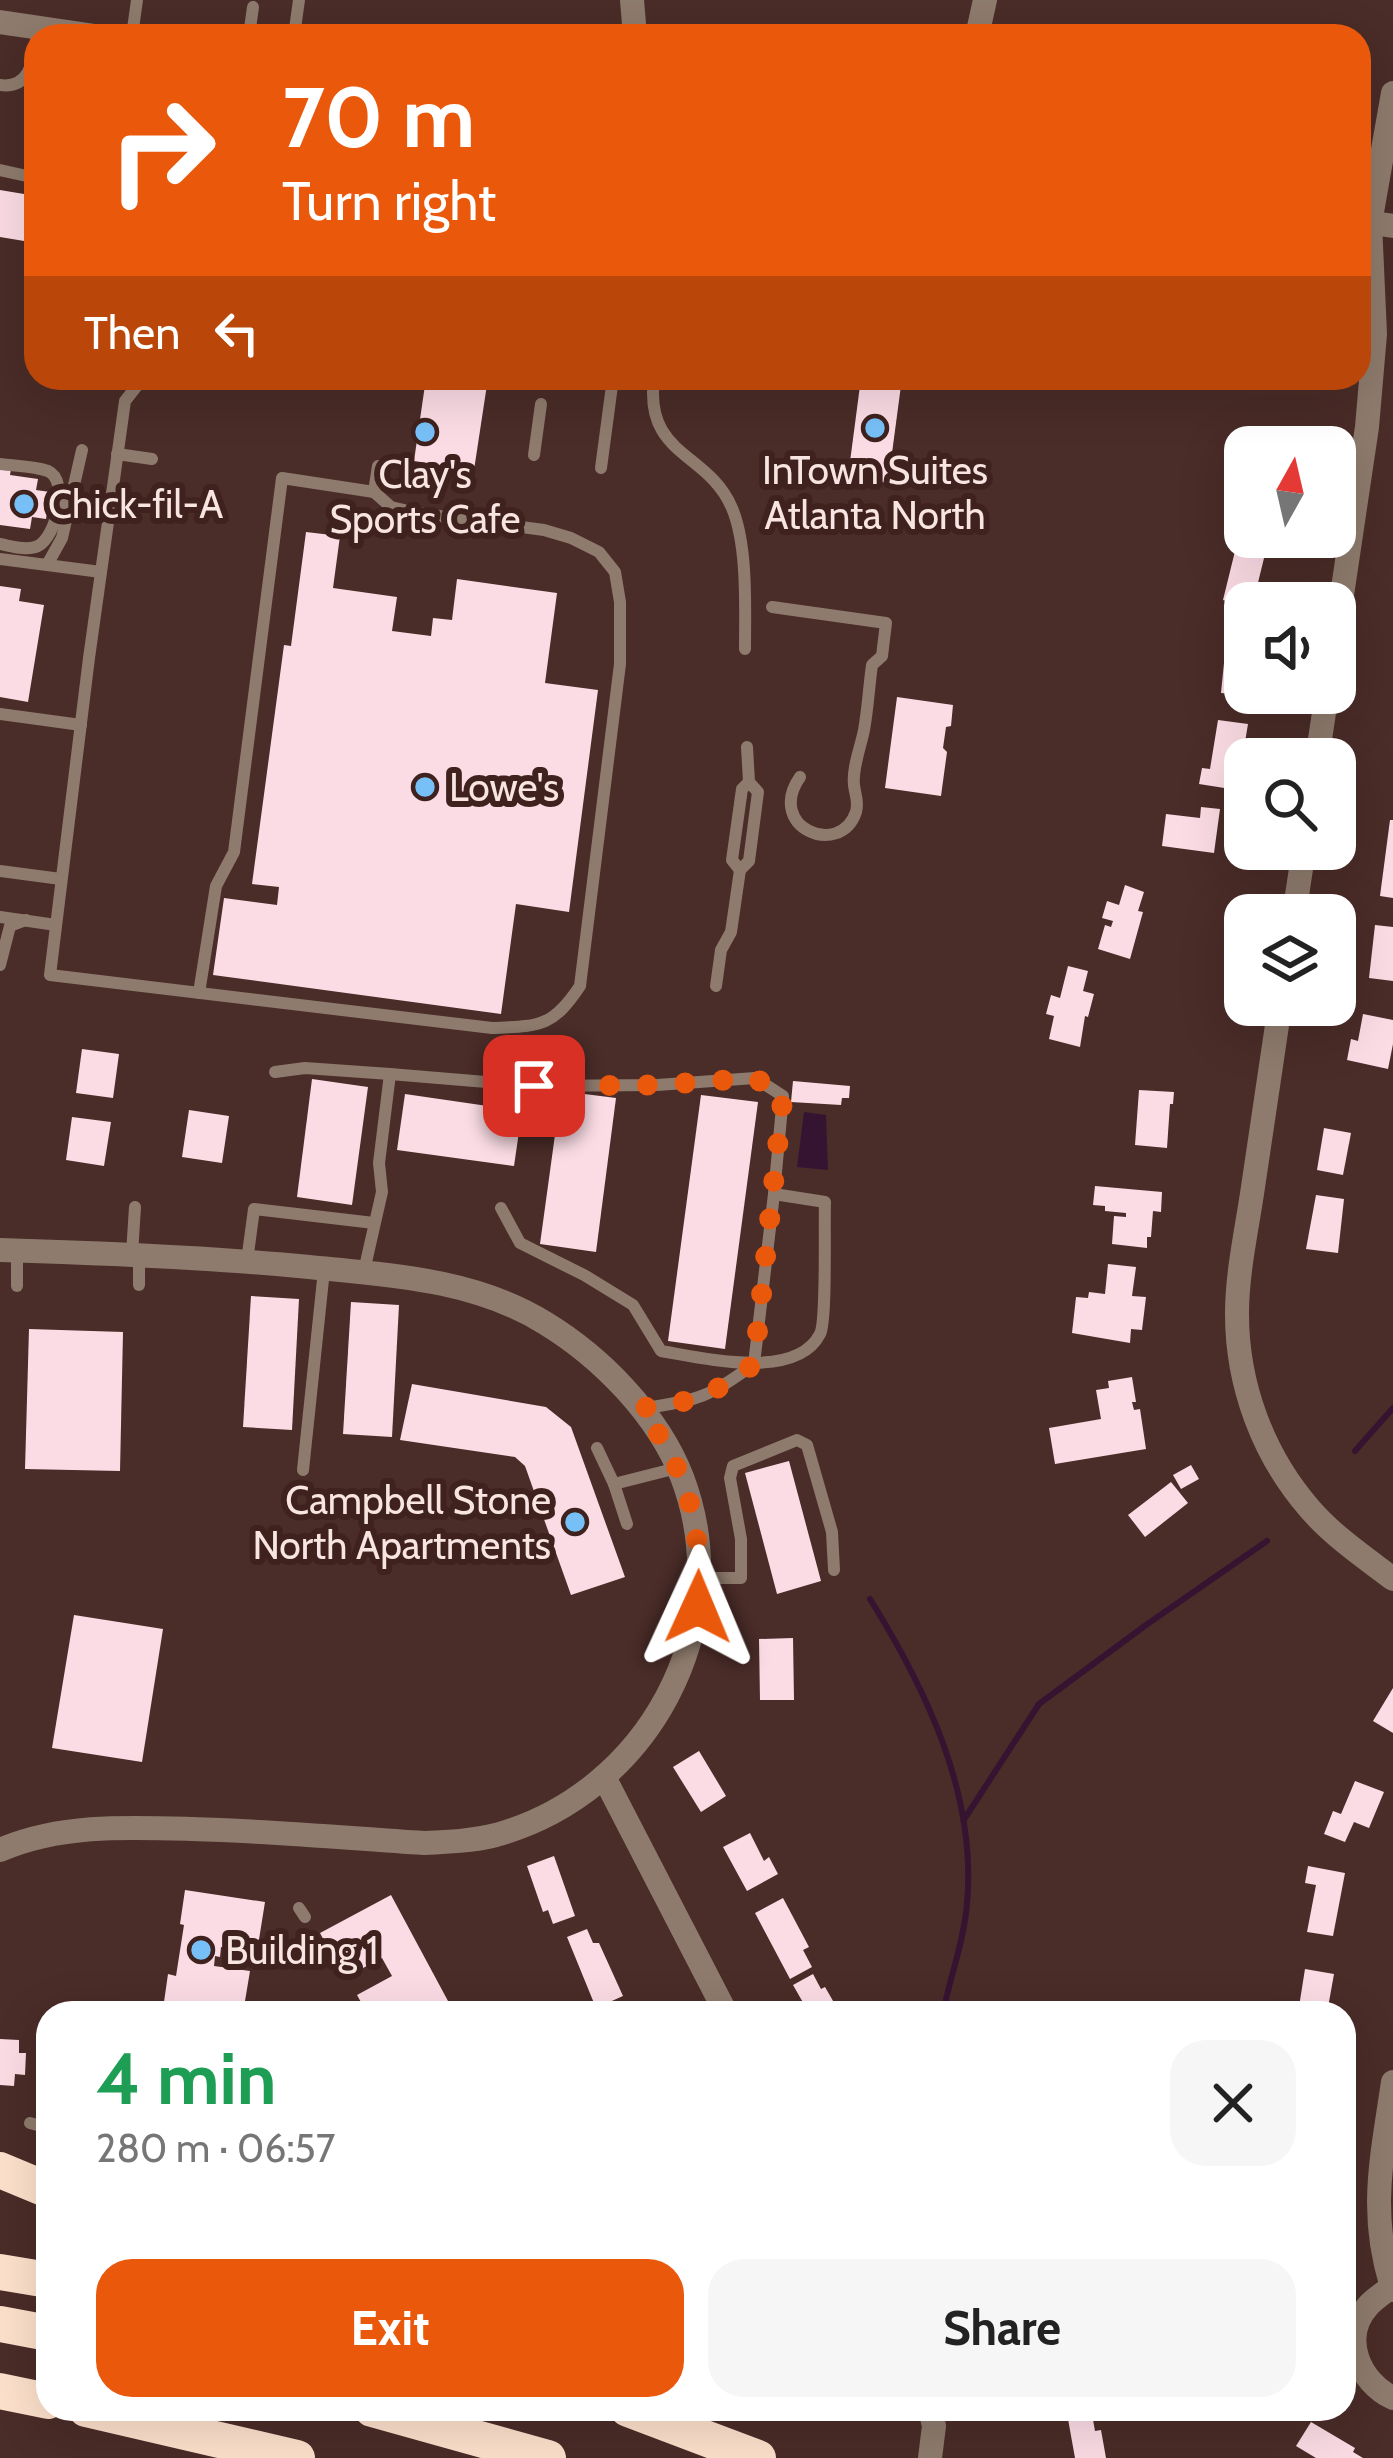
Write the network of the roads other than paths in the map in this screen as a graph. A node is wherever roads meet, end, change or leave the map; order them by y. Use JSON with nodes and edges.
{"nodes":[{"id":1,"x":253,"y":7,"type":"dead end"},
{"id":2,"x":251,"y":24,"type":"edge"},
{"id":3,"x":1393,"y":93,"type":"edge"},
{"id":4,"x":1374,"y":223,"type":"edge"},
{"id":5,"x":1371,"y":380,"type":"edge"},
{"id":6,"x":134,"y":390,"type":"edge"},
{"id":7,"x":611,"y":390,"type":"edge"},
{"id":8,"x":654,"y":390,"type":"edge"},
{"id":9,"x":1370,"y":390,"type":"edge"},
{"id":10,"x":541,"y":404,"type":"dead end"},
{"id":11,"x":82,"y":450,"type":"dead end"},
{"id":12,"x":117,"y":454,"type":"junction"},
{"id":13,"x":534,"y":455,"type":"dead end"},
{"id":14,"x":152,"y":459,"type":"dead end"},
{"id":15,"x":0,"y":464,"type":"edge"},
{"id":16,"x":378,"y":466,"type":"dead end"},
{"id":17,"x":601,"y":468,"type":"dead end"},
{"id":18,"x":374,"y":492,"type":"junction"},
{"id":19,"x":0,"y":544,"type":"edge"},
{"id":20,"x":0,"y":559,"type":"edge"},
{"id":21,"x":47,"y":566,"type":"junction"},
{"id":22,"x":101,"y":572,"type":"junction"},
{"id":23,"x":1344,"y":582,"type":"edge"},
{"id":24,"x":772,"y":607,"type":"dead end"},
{"id":25,"x":745,"y":649,"type":"dead end"},
{"id":26,"x":0,"y":714,"type":"edge"},
{"id":27,"x":81,"y":725,"type":"junction"},
{"id":28,"x":747,"y":747,"type":"dead end"},
{"id":29,"x":800,"y":777,"type":"dead end"},
{"id":30,"x":0,"y":871,"type":"edge"},
{"id":31,"x":61,"y":879,"type":"junction"},
{"id":32,"x":0,"y":917,"type":"edge"},
{"id":33,"x":26,"y":920,"type":"junction"},
{"id":34,"x":56,"y":925,"type":"junction"},
{"id":35,"x":0,"y":965,"type":"edge"},
{"id":36,"x":716,"y":986,"type":"dead end"},
{"id":37,"x":199,"y":992,"type":"junction"},
{"id":38,"x":1277,"y":1026,"type":"edge"},
{"id":39,"x":275,"y":1072,"type":"dead end"},
{"id":40,"x":390,"y":1074,"type":"junction"},
{"id":41,"x":774,"y":1194,"type":"junction"},
{"id":42,"x":135,"y":1207,"type":"dead end"},
{"id":43,"x":501,"y":1208,"type":"dead end"},
{"id":44,"x":374,"y":1223,"type":"junction"},
{"id":45,"x":9,"y":1250,"type":"edge"},
{"id":46,"x":135,"y":1254,"type":"junction"},
{"id":47,"x":247,"y":1261,"type":"junction"},
{"id":48,"x":324,"y":1268,"type":"junction"},
{"id":49,"x":364,"y":1272,"type":"junction"},
{"id":50,"x":139,"y":1285,"type":"dead end"},
{"id":51,"x":17,"y":1286,"type":"dead end"},
{"id":52,"x":754,"y":1364,"type":"junction"},
{"id":53,"x":640,"y":1408,"type":"junction"},
{"id":54,"x":597,"y":1448,"type":"dead end"},
{"id":55,"x":678,"y":1468,"type":"junction"},
{"id":56,"x":303,"y":1470,"type":"dead end"},
{"id":57,"x":614,"y":1484,"type":"junction"},
{"id":58,"x":627,"y":1524,"type":"dead end"},
{"id":59,"x":833,"y":1570,"type":"dead end"},
{"id":60,"x":700,"y":1578,"type":"junction"},
{"id":61,"x":1393,"y":1579,"type":"edge"},
{"id":62,"x":604,"y":1777,"type":"junction"},
{"id":63,"x":0,"y":1850,"type":"edge"},
{"id":64,"x":720,"y":2001,"type":"edge"},
{"id":65,"x":1393,"y":2082,"type":"edge"},
{"id":66,"x":30,"y":2123,"type":"dead end"},
{"id":67,"x":36,"y":2125,"type":"edge"},
{"id":68,"x":0,"y":2170,"type":"edge"},
{"id":69,"x":36,"y":2185,"type":"edge"},
{"id":70,"x":0,"y":2272,"type":"edge"},
{"id":71,"x":36,"y":2278,"type":"edge"},
{"id":72,"x":1392,"y":2288,"type":"edge"},
{"id":73,"x":0,"y":2324,"type":"edge"},
{"id":74,"x":36,"y":2331,"type":"edge"},
{"id":75,"x":0,"y":2392,"type":"edge"},
{"id":76,"x":1393,"y":2398,"type":"edge"},
{"id":77,"x":36,"y":2399,"type":"edge"},
{"id":78,"x":138,"y":2421,"type":"edge"},
{"id":79,"x":415,"y":2421,"type":"edge"},
{"id":80,"x":660,"y":2421,"type":"edge"},
{"id":81,"x":933,"y":2421,"type":"edge"},
{"id":82,"x":297,"y":2458,"type":"edge"},
{"id":83,"x":548,"y":2458,"type":"edge"},
{"id":84,"x":758,"y":2458,"type":"edge"},
{"id":85,"x":930,"y":2458,"type":"edge"}],
"edges":[{"from":1,"to":2,"type":"lane"},
{"from":3,"to":4,"type":"street"},
{"from":4,"to":5,"type":"street"},
{"from":6,"to":12,"type":"lane"},
{"from":7,"to":17,"type":"lane"},
{"from":8,"to":25,"type":"lane"},
{"from":9,"to":23,"type":"street"},
{"from":10,"to":13,"type":"lane"},
{"from":11,"to":21,"type":"lane"},
{"from":12,"to":14,"type":"lane"},
{"from":12,"to":22,"type":"lane"},
{"from":15,"to":19,"type":"lane"},
{"from":16,"to":18,"type":"lane"},
{"from":18,"to":37,"type":"lane"},
{"from":18,"to":37,"type":"lane"},
{"from":20,"to":21,"type":"lane"},
{"from":21,"to":22,"type":"lane"},
{"from":22,"to":27,"type":"lane"},
{"from":24,"to":29,"type":"lane"},
{"from":26,"to":27,"type":"lane"},
{"from":27,"to":31,"type":"lane"},
{"from":28,"to":36,"type":"lane"},
{"from":30,"to":31,"type":"lane"},
{"from":31,"to":34,"type":"lane"},
{"from":32,"to":33,"type":"lane"},
{"from":33,"to":34,"type":"lane"},
{"from":33,"to":35,"type":"lane"},
{"from":34,"to":37,"type":"lane"},
{"from":38,"to":61,"type":"street"},
{"from":39,"to":40,"type":"lane"},
{"from":40,"to":41,"type":"lane"},
{"from":40,"to":44,"type":"lane"},
{"from":41,"to":52,"type":"lane"},
{"from":41,"to":52,"type":"lane"},
{"from":42,"to":46,"type":"lane"},
{"from":43,"to":52,"type":"lane"},
{"from":44,"to":47,"type":"lane"},
{"from":44,"to":49,"type":"lane"},
{"from":45,"to":46,"type":"street"},
{"from":45,"to":51,"type":"lane"},
{"from":46,"to":47,"type":"street"},
{"from":46,"to":50,"type":"lane"},
{"from":47,"to":48,"type":"street"},
{"from":48,"to":49,"type":"street"},
{"from":48,"to":56,"type":"lane"},
{"from":49,"to":53,"type":"street"},
{"from":52,"to":53,"type":"lane"},
{"from":53,"to":55,"type":"street"},
{"from":54,"to":57,"type":"lane"},
{"from":55,"to":57,"type":"lane"},
{"from":55,"to":60,"type":"street"},
{"from":57,"to":58,"type":"lane"},
{"from":59,"to":60,"type":"lane"},
{"from":60,"to":62,"type":"street"},
{"from":62,"to":63,"type":"street"},
{"from":62,"to":64,"type":"street"},
{"from":65,"to":72,"type":"street"},
{"from":66,"to":67,"type":"lane"},
{"from":68,"to":69,"type":"highway"},
{"from":70,"to":71,"type":"highway"},
{"from":72,"to":76,"type":"street"},
{"from":73,"to":74,"type":"highway"},
{"from":75,"to":77,"type":"highway"},
{"from":78,"to":82,"type":"highway"},
{"from":79,"to":83,"type":"highway"},
{"from":80,"to":84,"type":"highway"},
{"from":81,"to":85,"type":"street"}]}
